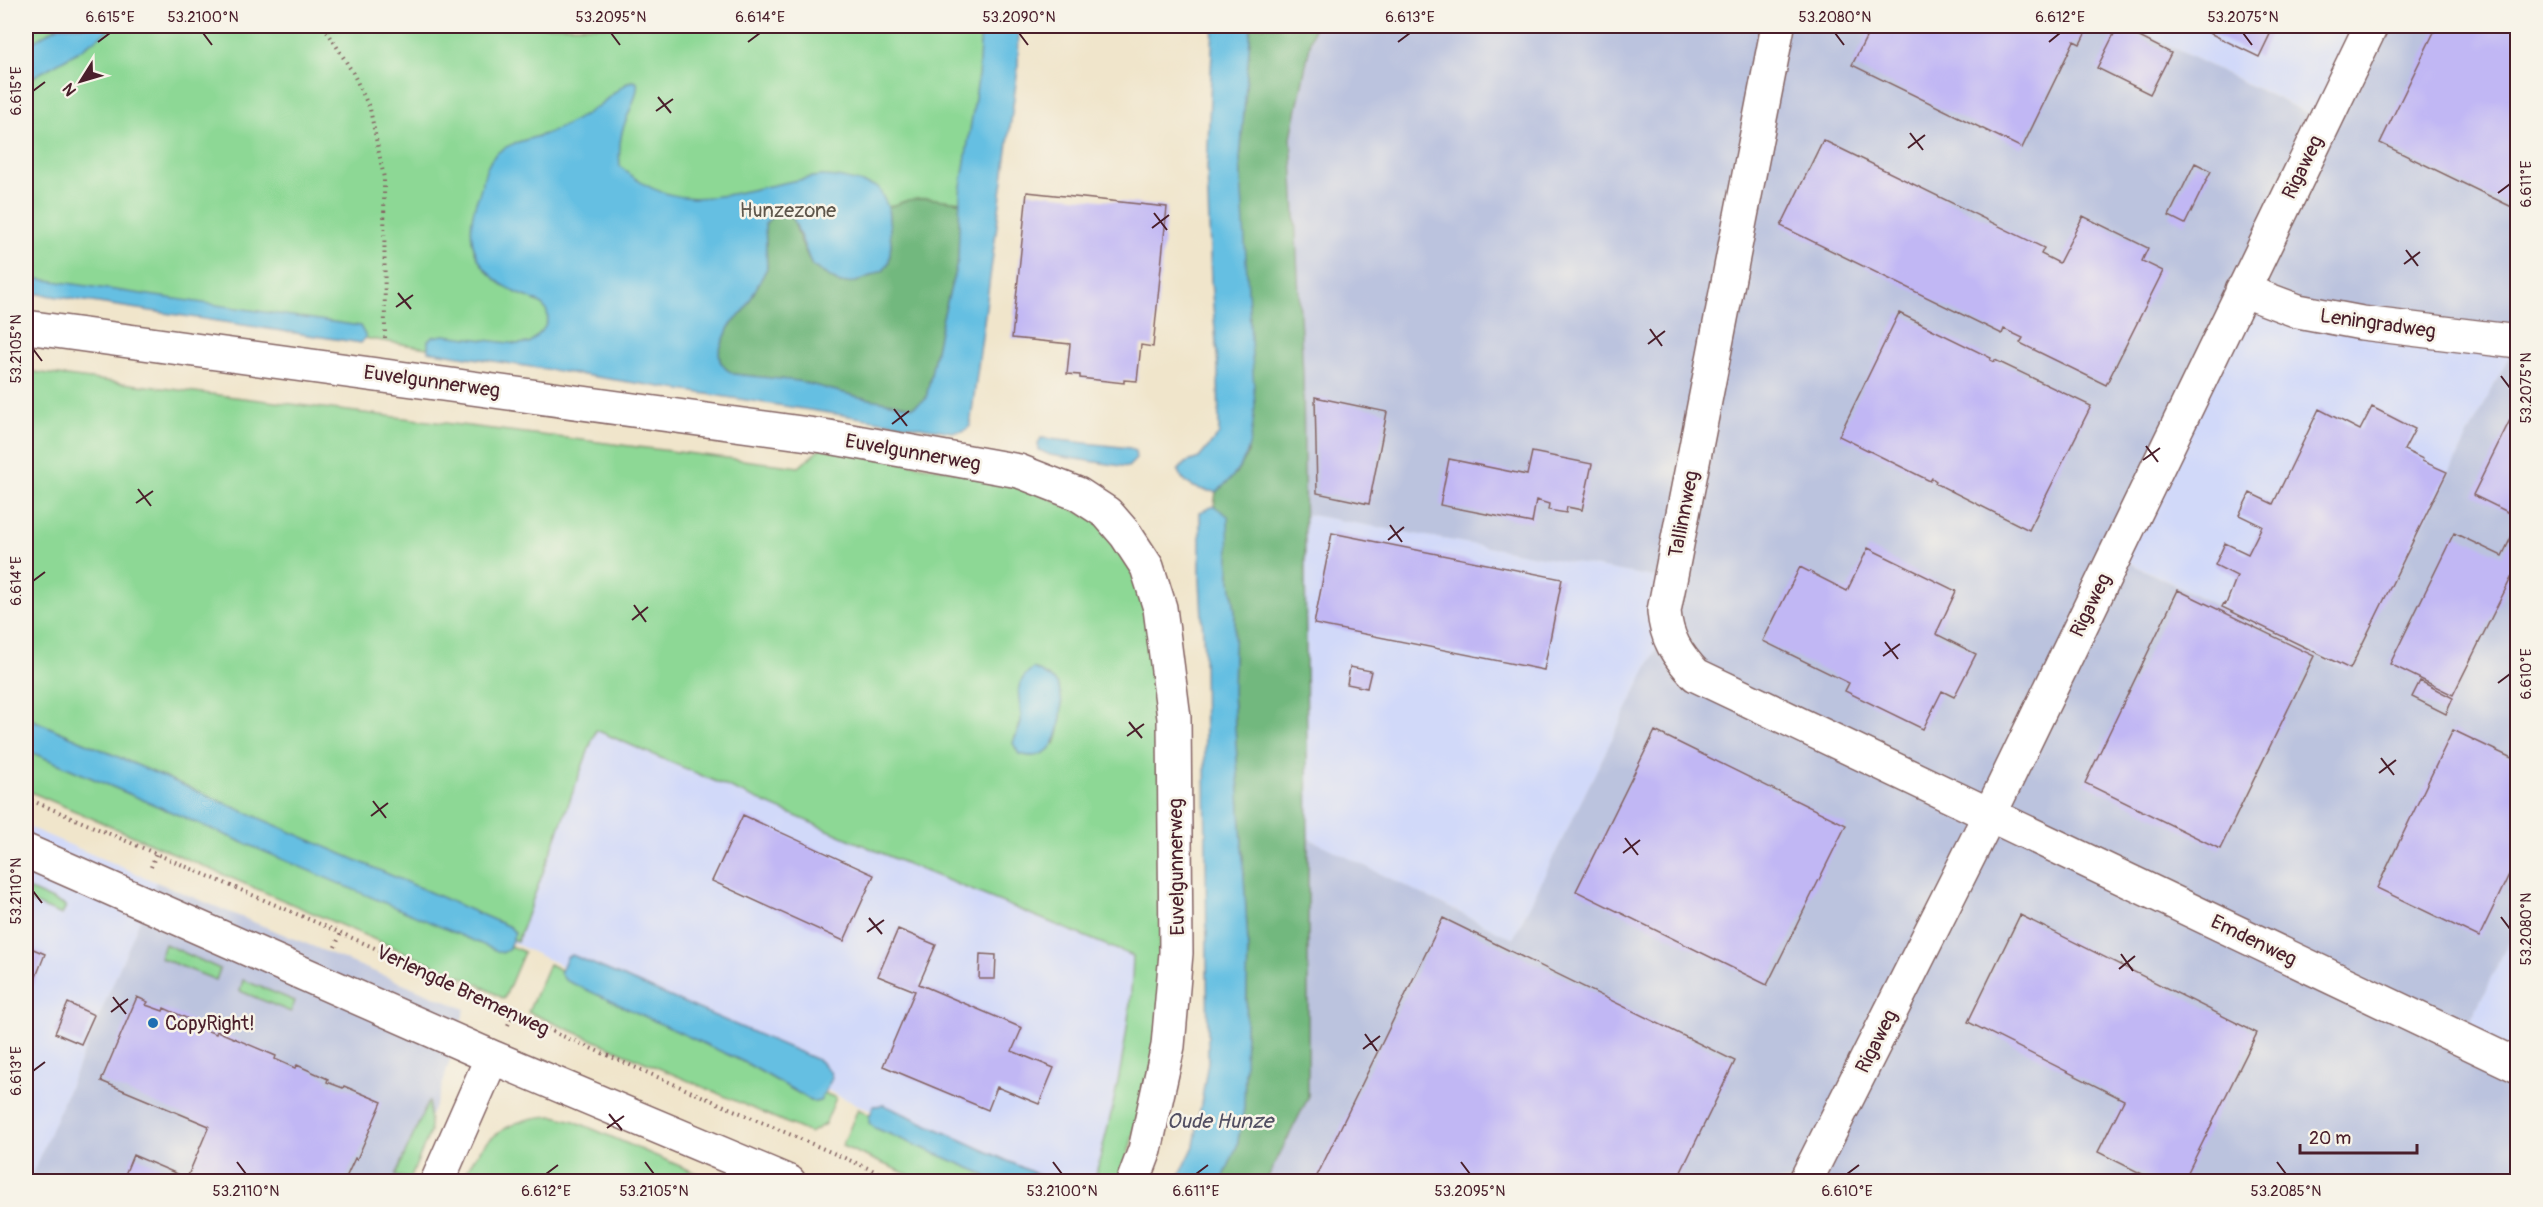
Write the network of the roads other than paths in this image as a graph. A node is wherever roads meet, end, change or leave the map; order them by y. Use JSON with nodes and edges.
{"nodes":[{"id":1,"x":1778,"y":26,"type":"edge"},
{"id":2,"x":2371,"y":26,"type":"edge"},
{"id":3,"x":2242,"y":290,"type":"junction"},
{"id":4,"x":26,"y":327,"type":"edge"},
{"id":5,"x":2517,"y":342,"type":"edge"},
{"id":6,"x":1990,"y":814,"type":"junction"},
{"id":7,"x":26,"y":851,"type":"edge"},
{"id":8,"x":492,"y":1057,"type":"junction"},
{"id":9,"x":2517,"y":1066,"type":"edge"},
{"id":10,"x":437,"y":1182,"type":"edge"},
{"id":11,"x":789,"y":1182,"type":"edge"},
{"id":12,"x":1133,"y":1182,"type":"edge"},
{"id":13,"x":1805,"y":1182,"type":"edge"}],
"edges":[{"from":1,"to":6,"type":"street","name":"Tallinnweg"},
{"from":2,"to":3,"type":"street","name":"Rigaweg"},
{"from":3,"to":5,"type":"street","name":"Leningradweg"},
{"from":3,"to":6,"type":"street","name":"Rigaweg"},
{"from":4,"to":12,"type":"street","name":"Euvelgunnerweg"},
{"from":6,"to":9,"type":"street","name":"Emdenweg"},
{"from":6,"to":13,"type":"street","name":"Rigaweg"},
{"from":7,"to":8,"type":"street"},
{"from":8,"to":10,"type":"street"},
{"from":8,"to":11,"type":"street"}]}
